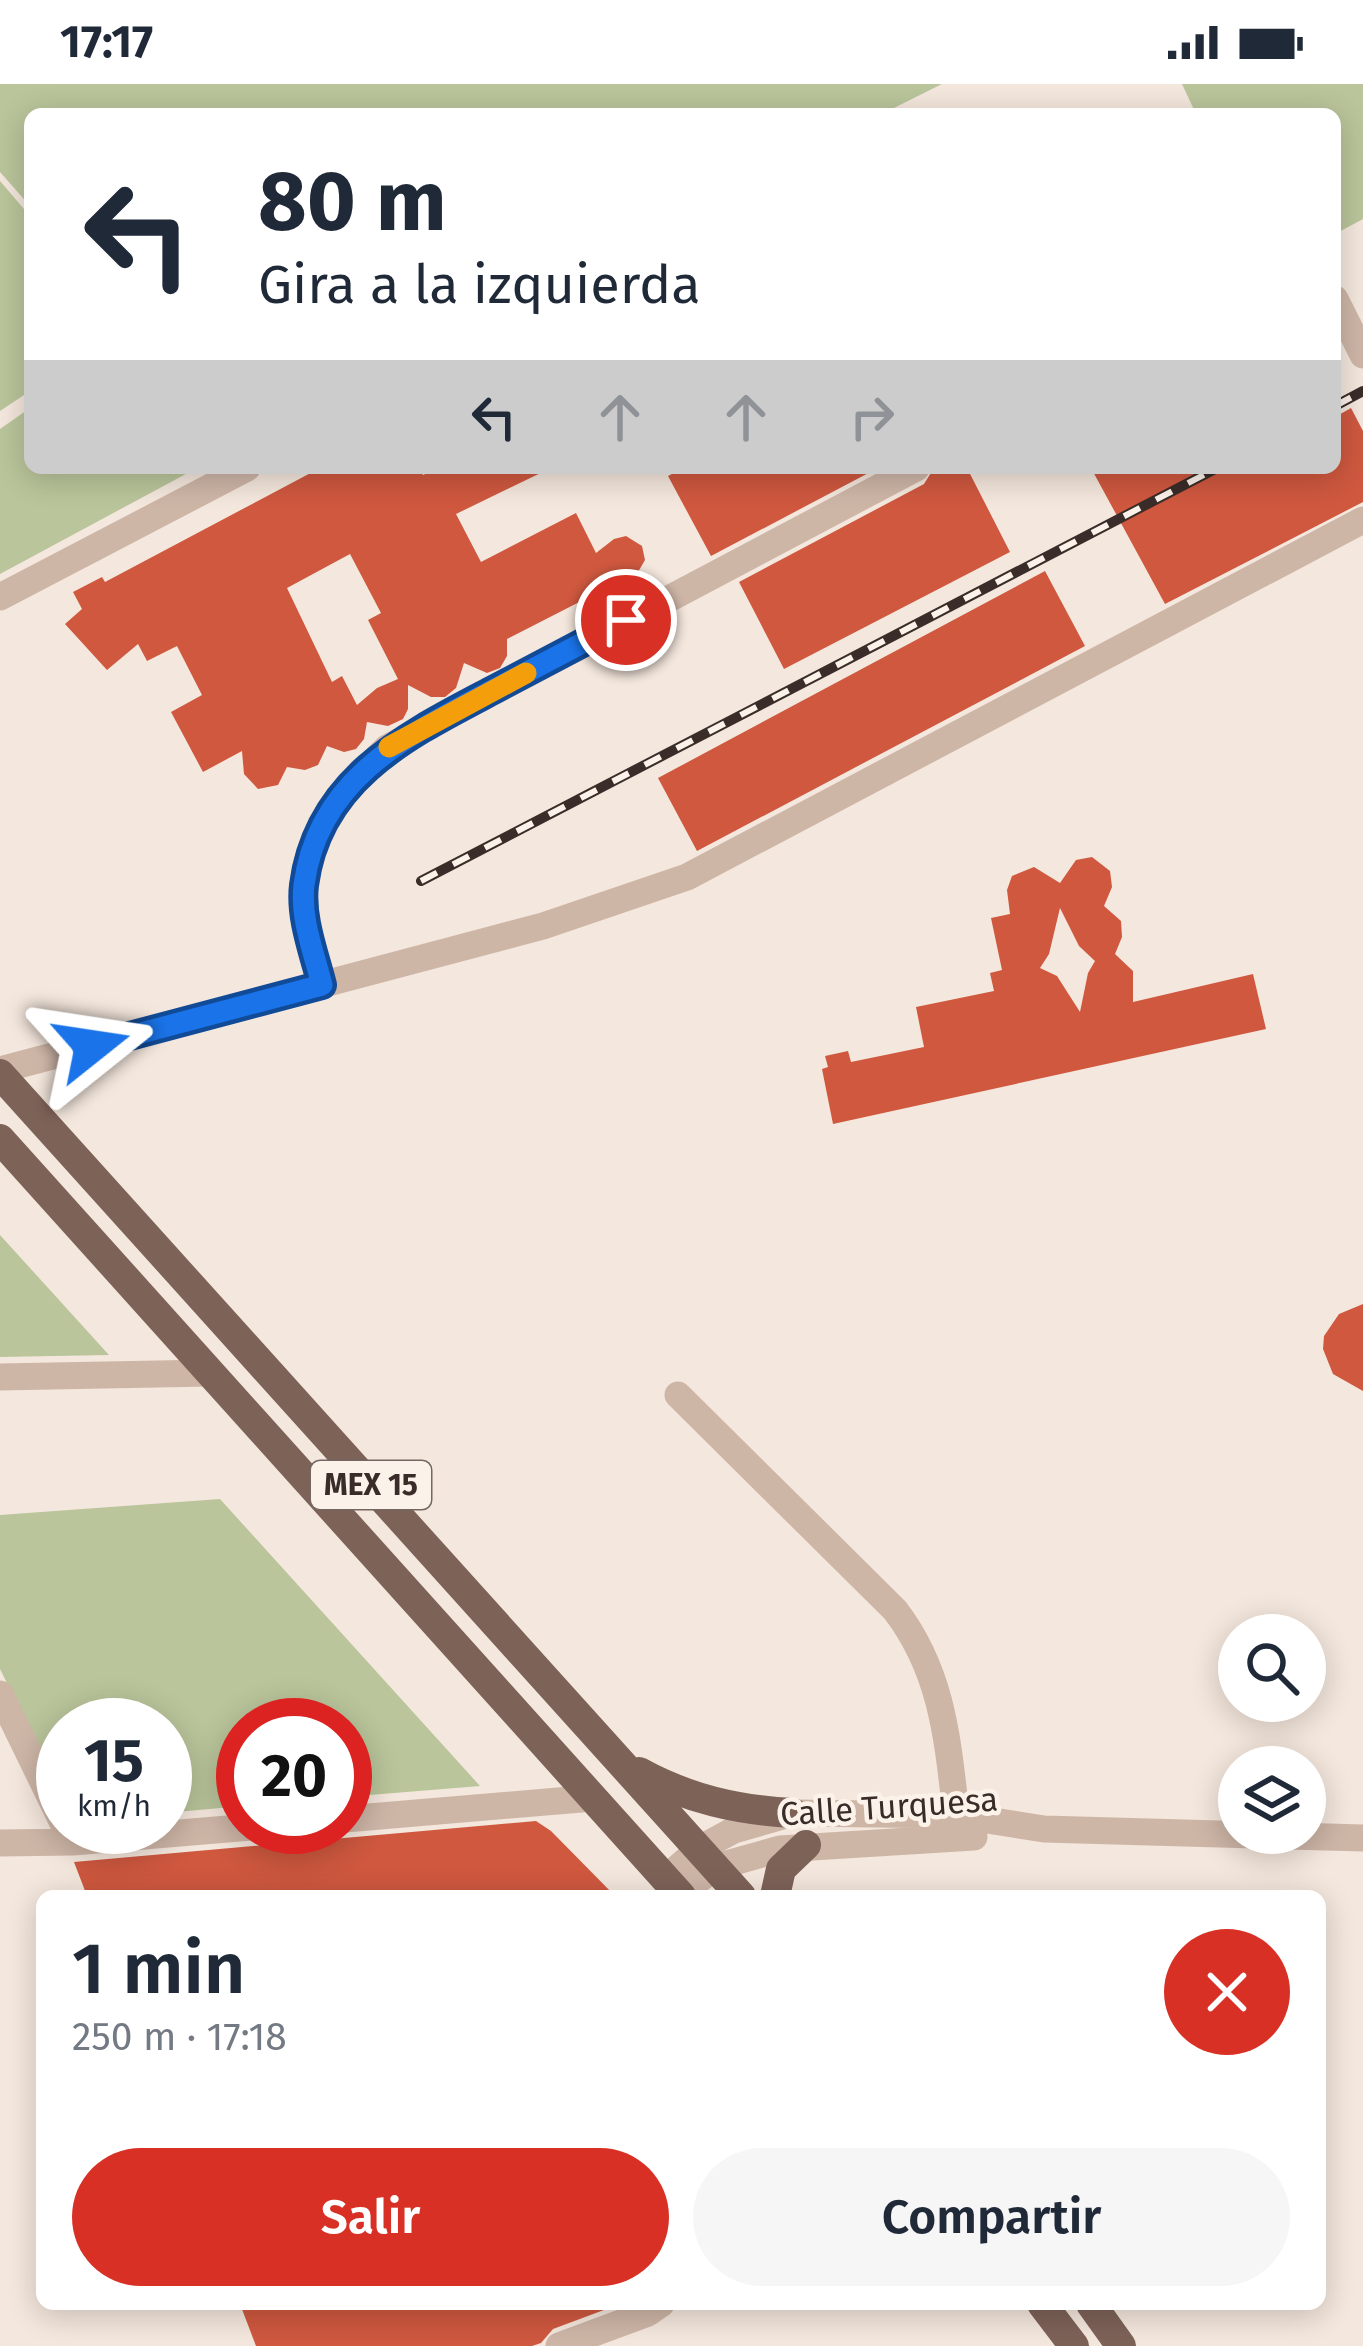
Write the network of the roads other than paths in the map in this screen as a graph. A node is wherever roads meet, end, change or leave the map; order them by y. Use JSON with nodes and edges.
{"nodes":[{"id":1,"x":1341,"y":311,"type":"edge"},
{"id":2,"x":1363,"y":355,"type":"edge"},
{"id":3,"x":236,"y":474,"type":"edge"},
{"id":4,"x":905,"y":474,"type":"edge"},
{"id":5,"x":1363,"y":520,"type":"edge"},
{"id":6,"x":0,"y":597,"type":"edge"},
{"id":7,"x":322,"y":985,"type":"junction"},
{"id":8,"x":0,"y":1072,"type":"edge"},
{"id":9,"x":0,"y":1139,"type":"edge"},
{"id":10,"x":210,"y":1373,"type":"junction"},
{"id":11,"x":0,"y":1377,"type":"edge"},
{"id":12,"x":678,"y":1395,"type":"dead end"},
{"id":13,"x":2,"y":1704,"type":"edge"},
{"id":14,"x":625,"y":1765,"type":"junction"},
{"id":15,"x":36,"y":1770,"type":"edge"},
{"id":16,"x":593,"y":1798,"type":"junction"},
{"id":17,"x":793,"y":1813,"type":"junction"},
{"id":18,"x":372,"y":1817,"type":"edge"},
{"id":19,"x":958,"y":1826,"type":"junction"},
{"id":20,"x":36,"y":1836,"type":"edge"},
{"id":21,"x":1363,"y":1838,"type":"edge"},
{"id":22,"x":0,"y":1843,"type":"edge"},
{"id":23,"x":806,"y":1845,"type":"junction"},
{"id":24,"x":708,"y":1858,"type":"junction"},
{"id":25,"x":675,"y":1890,"type":"edge"},
{"id":26,"x":736,"y":1890,"type":"edge"},
{"id":27,"x":776,"y":1890,"type":"edge"},
{"id":28,"x":652,"y":2310,"type":"edge"},
{"id":29,"x":1047,"y":2310,"type":"edge"},
{"id":30,"x":1095,"y":2310,"type":"edge"},
{"id":31,"x":559,"y":2346,"type":"edge"},
{"id":32,"x":1074,"y":2346,"type":"edge"},
{"id":33,"x":1121,"y":2346,"type":"edge"}],
"edges":[{"from":1,"to":2,"type":"street"},
{"from":3,"to":6,"type":"street"},
{"from":4,"to":7,"type":"street"},
{"from":5,"to":7,"type":"street"},
{"from":7,"to":8,"type":"street"},
{"from":8,"to":14,"type":"main road","number":"MEX 15"},
{"from":9,"to":10,"type":"main road","number":"MEX 15"},
{"from":10,"to":11,"type":"street"},
{"from":10,"to":16,"type":"main road","number":"MEX 15"},
{"from":12,"to":19,"type":"street"},
{"from":13,"to":15,"type":"street"},
{"from":14,"to":17,"type":"main road"},
{"from":14,"to":24,"type":"main road","number":"MEX 15"},
{"from":16,"to":18,"type":"street"},
{"from":16,"to":25,"type":"main road","number":"MEX 15"},
{"from":17,"to":19,"type":"street","name":"Calle Turquesa"},
{"from":17,"to":24,"type":"street","name":"Calle Turquesa"},
{"from":19,"to":21,"type":"street","name":"Calle Turquesa"},
{"from":19,"to":23,"type":"street","name":"Calle Turquesa"},
{"from":20,"to":22,"type":"street"},
{"from":23,"to":24,"type":"street","name":"Calle Turquesa"},
{"from":23,"to":27,"type":"main road"},
{"from":24,"to":25,"type":"street","name":"Calle Turquesa"},
{"from":24,"to":26,"type":"main road","number":"MEX 15"},
{"from":28,"to":31,"type":"street"},
{"from":29,"to":32,"type":"main road"},
{"from":30,"to":33,"type":"main road"}]}
